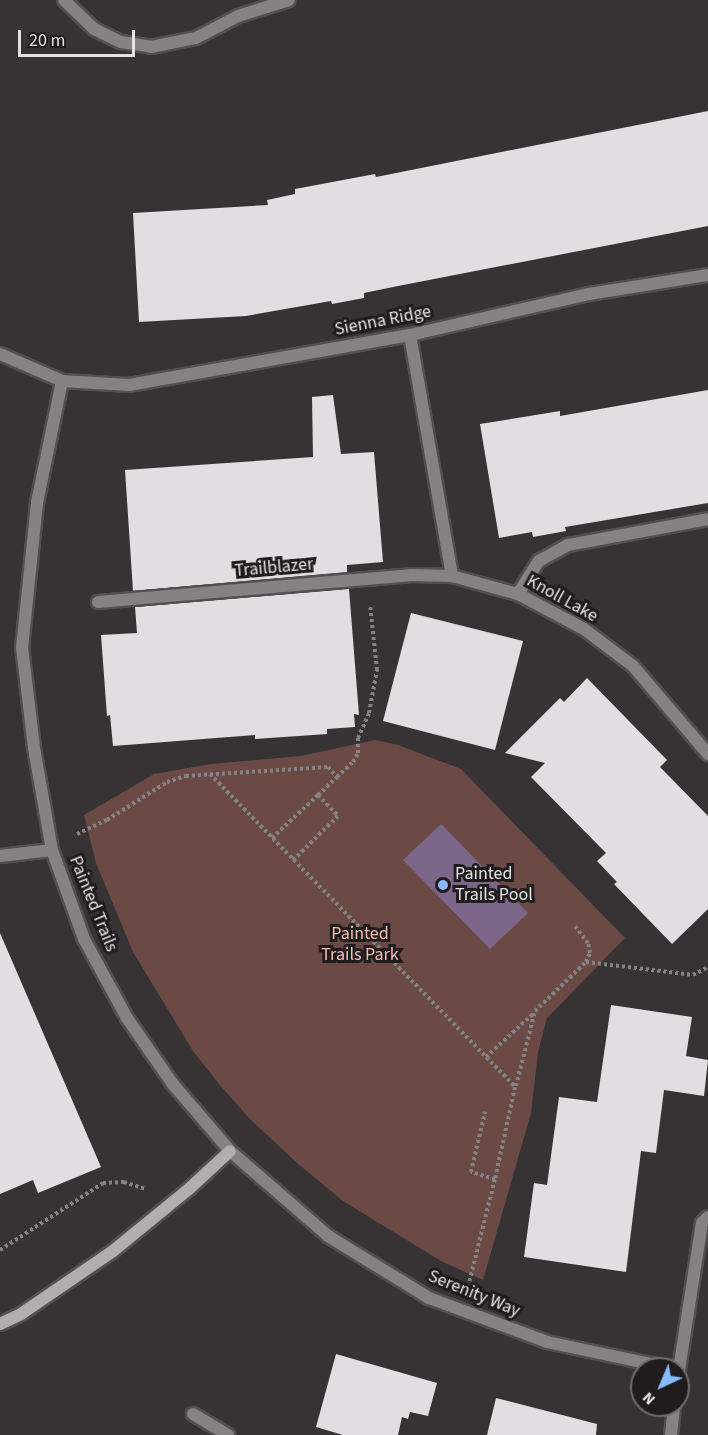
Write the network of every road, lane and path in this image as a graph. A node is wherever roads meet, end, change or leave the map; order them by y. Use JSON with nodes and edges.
{"nodes":[{"id":1,"x":64,"y":0,"type":"edge"},
{"id":2,"x":289,"y":0,"type":"edge"},
{"id":3,"x":708,"y":275,"type":"edge"},
{"id":4,"x":410,"y":335,"type":"junction"},
{"id":5,"x":0,"y":354,"type":"edge"},
{"id":6,"x":62,"y":381,"type":"junction"},
{"id":7,"x":708,"y":519,"type":"edge"},
{"id":8,"x":452,"y":576,"type":"junction"},
{"id":9,"x":367,"y":578,"type":"junction"},
{"id":10,"x":518,"y":594,"type":"junction"},
{"id":11,"x":99,"y":602,"type":"dead end"},
{"id":12,"x":708,"y":754,"type":"edge"},
{"id":13,"x":210,"y":774,"type":"junction"},
{"id":14,"x":337,"y":777,"type":"junction"},
{"id":15,"x":318,"y":795,"type":"junction"},
{"id":16,"x":272,"y":838,"type":"junction"},
{"id":17,"x":52,"y":848,"type":"junction"},
{"id":18,"x":0,"y":856,"type":"edge"},
{"id":19,"x":293,"y":860,"type":"junction"},
{"id":20,"x":574,"y":925,"type":"dead end"},
{"id":21,"x":586,"y":962,"type":"junction"},
{"id":22,"x":708,"y":967,"type":"edge"},
{"id":23,"x":535,"y":1011,"type":"junction"},
{"id":24,"x":486,"y":1057,"type":"junction"},
{"id":25,"x":515,"y":1086,"type":"junction"},
{"id":26,"x":485,"y":1112,"type":"dead end"},
{"id":27,"x":230,"y":1151,"type":"junction"},
{"id":28,"x":495,"y":1179,"type":"junction"},
{"id":29,"x":170,"y":1205,"type":"junction"},
{"id":30,"x":705,"y":1220,"type":"edge"},
{"id":31,"x":0,"y":1250,"type":"edge"},
{"id":32,"x":463,"y":1311,"type":"junction"},
{"id":33,"x":0,"y":1324,"type":"edge"},
{"id":34,"x":679,"y":1357,"type":"edge"},
{"id":35,"x":630,"y":1360,"type":"edge"},
{"id":36,"x":193,"y":1414,"type":"dead end"},
{"id":37,"x":673,"y":1417,"type":"edge"},
{"id":38,"x":228,"y":1435,"type":"edge"},
{"id":39,"x":671,"y":1435,"type":"edge"}],
"edges":[{"from":1,"to":2,"type":"street"},
{"from":3,"to":4,"type":"street","name":"Sienna Ridge"},
{"from":4,"to":6,"type":"street","name":"Sienna Ridge"},
{"from":4,"to":8,"type":"street"},
{"from":5,"to":6,"type":"street"},
{"from":6,"to":17,"type":"street","name":"Painted Trails"},
{"from":7,"to":10,"type":"street"},
{"from":8,"to":9,"type":"street","name":"Trailblazer"},
{"from":8,"to":10,"type":"street","name":"Knoll Lake"},
{"from":9,"to":11,"type":"street","name":"Trailblazer"},
{"from":9,"to":14,"type":"path"},
{"from":10,"to":12,"type":"street","name":"Knoll Lake"},
{"from":13,"to":14,"type":"path"},
{"from":13,"to":16,"type":"path"},
{"from":13,"to":17,"type":"path"},
{"from":14,"to":15,"type":"path"},
{"from":15,"to":16,"type":"path"},
{"from":15,"to":19,"type":"path"},
{"from":16,"to":19,"type":"path"},
{"from":17,"to":18,"type":"street"},
{"from":17,"to":27,"type":"street","name":"Painted Trails"},
{"from":19,"to":24,"type":"path"},
{"from":20,"to":21,"type":"path"},
{"from":21,"to":22,"type":"path"},
{"from":21,"to":23,"type":"path"},
{"from":23,"to":24,"type":"path"},
{"from":23,"to":25,"type":"path"},
{"from":24,"to":25,"type":"path"},
{"from":25,"to":28,"type":"path"},
{"from":26,"to":28,"type":"path"},
{"from":27,"to":29,"type":"street"},
{"from":27,"to":32,"type":"street","name":"Serenity Way"},
{"from":28,"to":32,"type":"path"},
{"from":29,"to":31,"type":"path"},
{"from":29,"to":33,"type":"street"},
{"from":30,"to":34,"type":"street"},
{"from":32,"to":35,"type":"street","name":"Serenity Way"},
{"from":36,"to":38,"type":"street"},
{"from":37,"to":39,"type":"street"}]}
